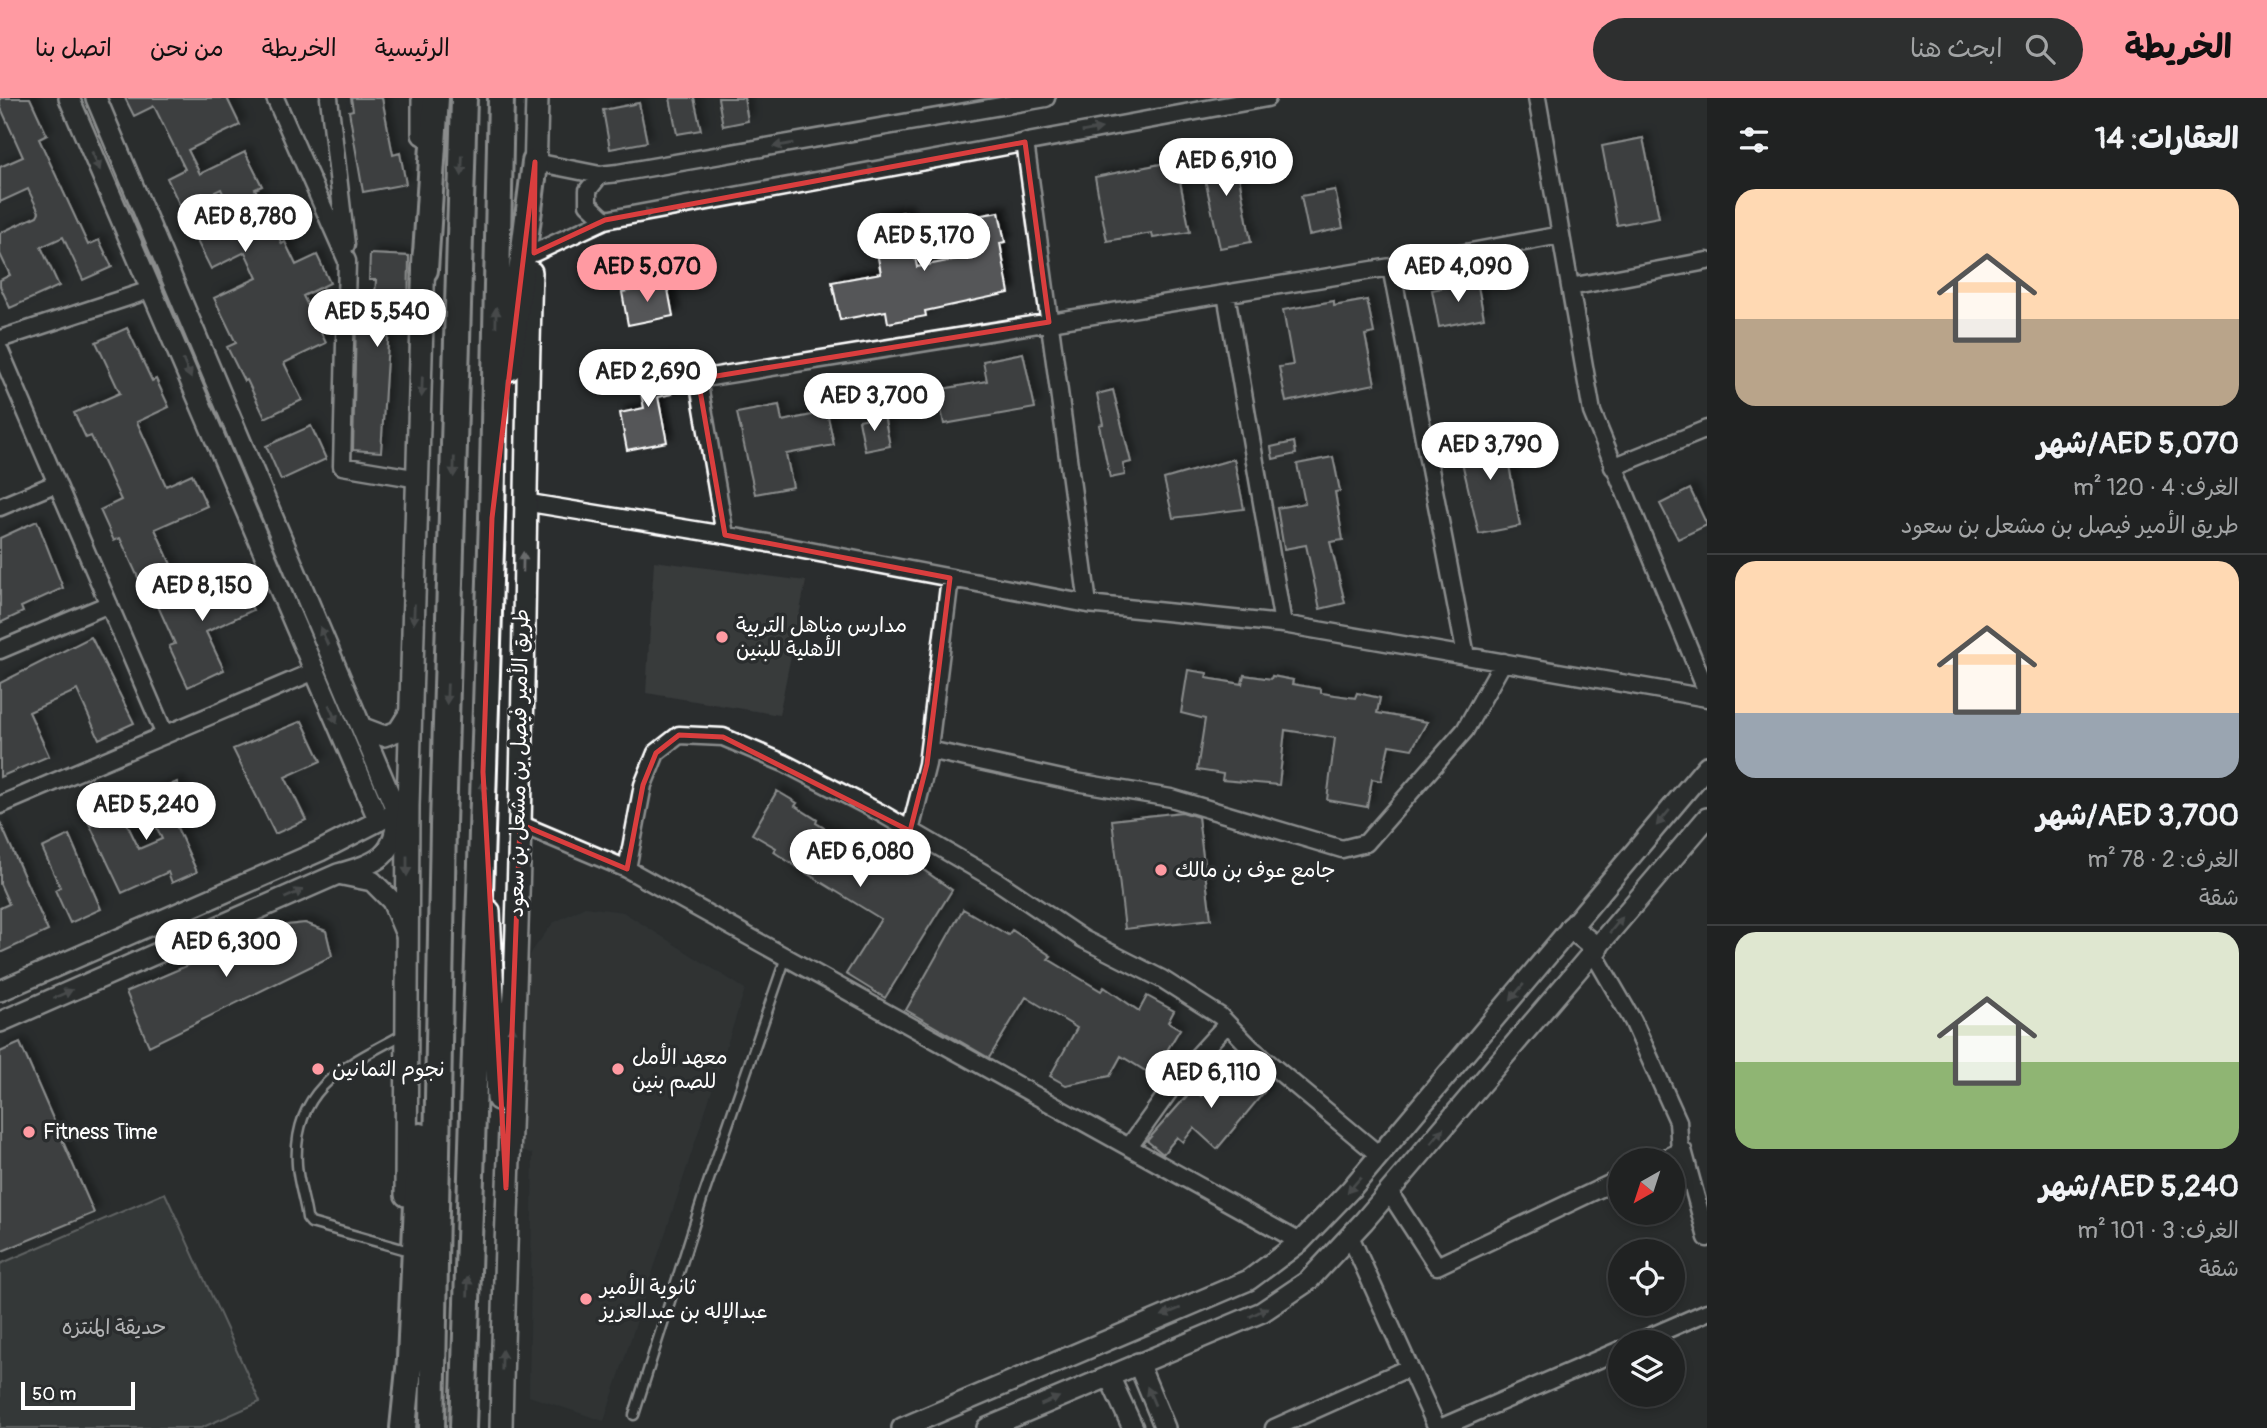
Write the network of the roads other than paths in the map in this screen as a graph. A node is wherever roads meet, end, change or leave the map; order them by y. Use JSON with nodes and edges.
{"nodes":[{"id":1,"x":69,"y":98,"type":"edge"},
{"id":2,"x":96,"y":98,"type":"edge"},
{"id":3,"x":275,"y":98,"type":"edge"},
{"id":4,"x":329,"y":98,"type":"edge"},
{"id":5,"x":423,"y":98,"type":"edge"},
{"id":6,"x":436,"y":98,"type":"edge"},
{"id":7,"x":464,"y":98,"type":"edge"},
{"id":8,"x":501,"y":98,"type":"edge"},
{"id":9,"x":526,"y":98,"type":"edge"},
{"id":10,"x":537,"y":98,"type":"edge"},
{"id":11,"x":1046,"y":98,"type":"edge"},
{"id":12,"x":1267,"y":98,"type":"edge"},
{"id":13,"x":1537,"y":98,"type":"edge"},
{"id":14,"x":1019,"y":100,"type":"edge"},
{"id":15,"x":1025,"y":142,"type":"junction"},
{"id":16,"x":535,"y":162,"type":"junction"},
{"id":17,"x":600,"y":175,"type":"junction"},
{"id":18,"x":605,"y":220,"type":"junction"},
{"id":19,"x":1561,"y":235,"type":"junction"},
{"id":20,"x":534,"y":253,"type":"junction"},
{"id":21,"x":347,"y":261,"type":"junction"},
{"id":22,"x":1707,"y":261,"type":"edge"},
{"id":23,"x":1391,"y":267,"type":"junction"},
{"id":24,"x":425,"y":270,"type":"junction"},
{"id":25,"x":1570,"y":287,"type":"junction"},
{"id":26,"x":153,"y":289,"type":"junction"},
{"id":27,"x":1226,"y":294,"type":"junction"},
{"id":28,"x":1049,"y":322,"type":"junction"},
{"id":29,"x":0,"y":340,"type":"edge"},
{"id":30,"x":0,"y":351,"type":"edge"},
{"id":31,"x":1707,"y":429,"type":"edge"},
{"id":32,"x":1613,"y":467,"type":"junction"},
{"id":33,"x":419,"y":478,"type":"junction"},
{"id":34,"x":57,"y":483,"type":"junction"},
{"id":35,"x":524,"y":502,"type":"junction"},
{"id":36,"x":0,"y":507,"type":"edge"},
{"id":37,"x":492,"y":518,"type":"junction"},
{"id":38,"x":725,"y":535,"type":"junction"},
{"id":39,"x":950,"y":578,"type":"junction"},
{"id":40,"x":109,"y":604,"type":"junction"},
{"id":41,"x":1088,"y":604,"type":"junction"},
{"id":42,"x":1283,"y":624,"type":"junction"},
{"id":43,"x":0,"y":650,"type":"edge"},
{"id":44,"x":1466,"y":656,"type":"junction"},
{"id":45,"x":1503,"y":662,"type":"junction"},
{"id":46,"x":315,"y":671,"type":"junction"},
{"id":47,"x":1707,"y":692,"type":"edge"},
{"id":48,"x":1707,"y":698,"type":"edge"},
{"id":49,"x":410,"y":712,"type":"junction"},
{"id":50,"x":363,"y":728,"type":"junction"},
{"id":51,"x":166,"y":735,"type":"junction"},
{"id":52,"x":929,"y":750,"type":"junction"},
{"id":53,"x":1707,"y":766,"type":"edge"},
{"id":54,"x":0,"y":806,"type":"edge"},
{"id":55,"x":402,"y":809,"type":"junction"},
{"id":56,"x":1707,"y":818,"type":"edge"},
{"id":57,"x":482,"y":820,"type":"junction"},
{"id":58,"x":379,"y":821,"type":"junction"},
{"id":59,"x":520,"y":824,"type":"junction"},
{"id":60,"x":443,"y":825,"type":"junction"},
{"id":61,"x":910,"y":831,"type":"junction"},
{"id":62,"x":627,"y":869,"type":"junction"},
{"id":63,"x":338,"y":874,"type":"junction"},
{"id":64,"x":1571,"y":928,"type":"junction"},
{"id":65,"x":407,"y":937,"type":"junction"},
{"id":66,"x":1595,"y":950,"type":"junction"},
{"id":67,"x":786,"y":957,"type":"junction"},
{"id":68,"x":0,"y":990,"type":"edge"},
{"id":69,"x":0,"y":1022,"type":"edge"},
{"id":70,"x":1227,"y":1024,"type":"junction"},
{"id":71,"x":407,"y":1032,"type":"junction"},
{"id":72,"x":1129,"y":1147,"type":"junction"},
{"id":73,"x":1680,"y":1148,"type":"edge"},
{"id":74,"x":1379,"y":1155,"type":"junction"},
{"id":75,"x":1685,"y":1157,"type":"edge"},
{"id":76,"x":1608,"y":1186,"type":"edge"},
{"id":77,"x":506,"y":1188,"type":"junction"},
{"id":78,"x":1389,"y":1192,"type":"junction"},
{"id":79,"x":1350,"y":1236,"type":"junction"},
{"id":80,"x":1707,"y":1238,"type":"edge"},
{"id":81,"x":1300,"y":1242,"type":"junction"},
{"id":82,"x":406,"y":1250,"type":"junction"},
{"id":83,"x":1707,"y":1312,"type":"edge"},
{"id":84,"x":1666,"y":1330,"type":"edge"},
{"id":85,"x":1608,"y":1356,"type":"edge"},
{"id":86,"x":1138,"y":1363,"type":"junction"},
{"id":87,"x":1409,"y":1368,"type":"junction"},
{"id":88,"x":1109,"y":1376,"type":"junction"},
{"id":89,"x":634,"y":1415,"type":"dead end"},
{"id":90,"x":1471,"y":1422,"type":"edge"},
{"id":91,"x":403,"y":1428,"type":"edge"},
{"id":92,"x":432,"y":1428,"type":"edge"},
{"id":93,"x":463,"y":1428,"type":"edge"},
{"id":94,"x":501,"y":1428,"type":"edge"},
{"id":95,"x":902,"y":1428,"type":"edge"},
{"id":96,"x":987,"y":1428,"type":"edge"},
{"id":97,"x":1133,"y":1428,"type":"edge"},
{"id":98,"x":1165,"y":1428,"type":"edge"},
{"id":99,"x":1274,"y":1428,"type":"edge"},
{"id":100,"x":1439,"y":1428,"type":"edge"}],
"edges":[{"from":1,"to":26,"type":"street","one_way":true},
{"from":50,"to":2,"type":"street","one_way":true},
{"from":3,"to":21,"type":"street"},
{"from":4,"to":21,"type":"street"},
{"from":5,"to":24,"type":"main road"},
{"from":6,"to":24,"type":"main road"},
{"from":7,"to":60,"type":"main road","one_way":true},
{"from":37,"to":8,"type":"main road","name":"طريق الأمير فيصل بن مشعل بن سعود","one_way":true},
{"from":9,"to":16,"type":"main road"},
{"from":10,"to":16,"type":"main road","name":"طريق الأمير فيصل بن مشعل بن سعود"},
{"from":11,"to":14,"type":"street"},
{"from":15,"to":12,"type":"street","one_way":true},
{"from":13,"to":19,"type":"street"},
{"from":14,"to":17,"type":"street","one_way":true},
{"from":18,"to":15,"type":"street","one_way":true},
{"from":15,"to":28,"type":"street"},
{"from":16,"to":17,"type":"street"},
{"from":16,"to":20,"type":"main road","name":"طريق الأمير فيصل بن مشعل بن سعود"},
{"from":16,"to":37,"type":"main road"},
{"from":17,"to":18,"type":"street"},
{"from":18,"to":20,"type":"street"},
{"from":19,"to":23,"type":"street"},
{"from":19,"to":25,"type":"street"},
{"from":20,"to":35,"type":"main road","name":"طريق الأمير فيصل بن مشعل بن سعود"},
{"from":21,"to":33,"type":"street"},
{"from":22,"to":25,"type":"street"},
{"from":23,"to":27,"type":"street"},
{"from":23,"to":44,"type":"street"},
{"from":24,"to":33,"type":"main road","one_way":true},
{"from":25,"to":32,"type":"street"},
{"from":26,"to":29,"type":"street"},
{"from":26,"to":46,"type":"street","one_way":true},
{"from":27,"to":28,"type":"street"},
{"from":27,"to":42,"type":"street"},
{"from":28,"to":38,"type":"street"},
{"from":28,"to":41,"type":"street"},
{"from":30,"to":34,"type":"street"},
{"from":31,"to":32,"type":"street"},
{"from":32,"to":47,"type":"street"},
{"from":33,"to":49,"type":"main road","one_way":true},
{"from":34,"to":36,"type":"street"},
{"from":34,"to":40,"type":"street"},
{"from":35,"to":38,"type":"street"},
{"from":59,"to":35,"type":"main road","name":"طريق الأمير فيصل بن مشعل بن سعود","one_way":true},
{"from":57,"to":37,"type":"main road","name":"طريق الأمير فيصل بن مشعل بن سعود","one_way":true},
{"from":38,"to":39,"type":"street"},
{"from":39,"to":41,"type":"street"},
{"from":39,"to":52,"type":"street"},
{"from":40,"to":43,"type":"street"},
{"from":40,"to":51,"type":"street"},
{"from":41,"to":42,"type":"street"},
{"from":42,"to":44,"type":"street"},
{"from":44,"to":45,"type":"street"},
{"from":45,"to":48,"type":"street"},
{"from":45,"to":52,"type":"street"},
{"from":46,"to":51,"type":"street"},
{"from":46,"to":58,"type":"street","one_way":true},
{"from":49,"to":50,"type":"street"},
{"from":49,"to":55,"type":"main road"},
{"from":50,"to":55,"type":"street"},
{"from":51,"to":54,"type":"street"},
{"from":52,"to":61,"type":"street"},
{"from":53,"to":64,"type":"street","one_way":true},
{"from":55,"to":58,"type":"street"},
{"from":55,"to":63,"type":"street"},
{"from":55,"to":65,"type":"main road","one_way":true},
{"from":66,"to":56,"type":"street","one_way":true},
{"from":57,"to":77,"type":"main road"},
{"from":93,"to":57,"type":"main road","name":"طريق الأمير فيصل بن مشعل بن سعود","one_way":true},
{"from":58,"to":68,"type":"street"},
{"from":59,"to":62,"type":"street"},
{"from":77,"to":59,"type":"main road","name":"طريق الأمير فيصل بن مشعل بن سعود","one_way":true},
{"from":60,"to":91,"type":"main road"},
{"from":60,"to":92,"type":"main road"},
{"from":61,"to":62,"type":"street"},
{"from":61,"to":70,"type":"street"},
{"from":62,"to":67,"type":"street"},
{"from":63,"to":65,"type":"street"},
{"from":69,"to":63,"type":"street","one_way":true},
{"from":64,"to":66,"type":"main road"},
{"from":64,"to":74,"type":"street","one_way":true},
{"from":65,"to":71,"type":"main road"},
{"from":66,"to":73,"type":"street"},
{"from":78,"to":66,"type":"street","one_way":true},
{"from":67,"to":72,"type":"street"},
{"from":67,"to":89,"type":"lane"},
{"from":70,"to":72,"type":"street"},
{"from":70,"to":74,"type":"street"},
{"from":71,"to":82,"type":"main road"},
{"from":71,"to":82,"type":"lane"},
{"from":72,"to":81,"type":"street"},
{"from":74,"to":81,"type":"street","one_way":true},
{"from":75,"to":80,"type":"street"},
{"from":76,"to":78,"type":"street"},
{"from":94,"to":77,"type":"main road","name":"طريق الأمير فيصل بن مشعل بن سعود","one_way":true},
{"from":78,"to":79,"type":"street"},
{"from":86,"to":79,"type":"street","one_way":true},
{"from":79,"to":87,"type":"street"},
{"from":81,"to":95,"type":"street","one_way":true},
{"from":82,"to":91,"type":"main road"},
{"from":83,"to":84,"type":"street"},
{"from":85,"to":90,"type":"street"},
{"from":86,"to":88,"type":"street"},
{"from":98,"to":86,"type":"street","one_way":true},
{"from":87,"to":99,"type":"street"},
{"from":87,"to":100,"type":"street"},
{"from":96,"to":88,"type":"street","one_way":true},
{"from":88,"to":97,"type":"street"},
{"from":90,"to":100,"type":"street"}]}
